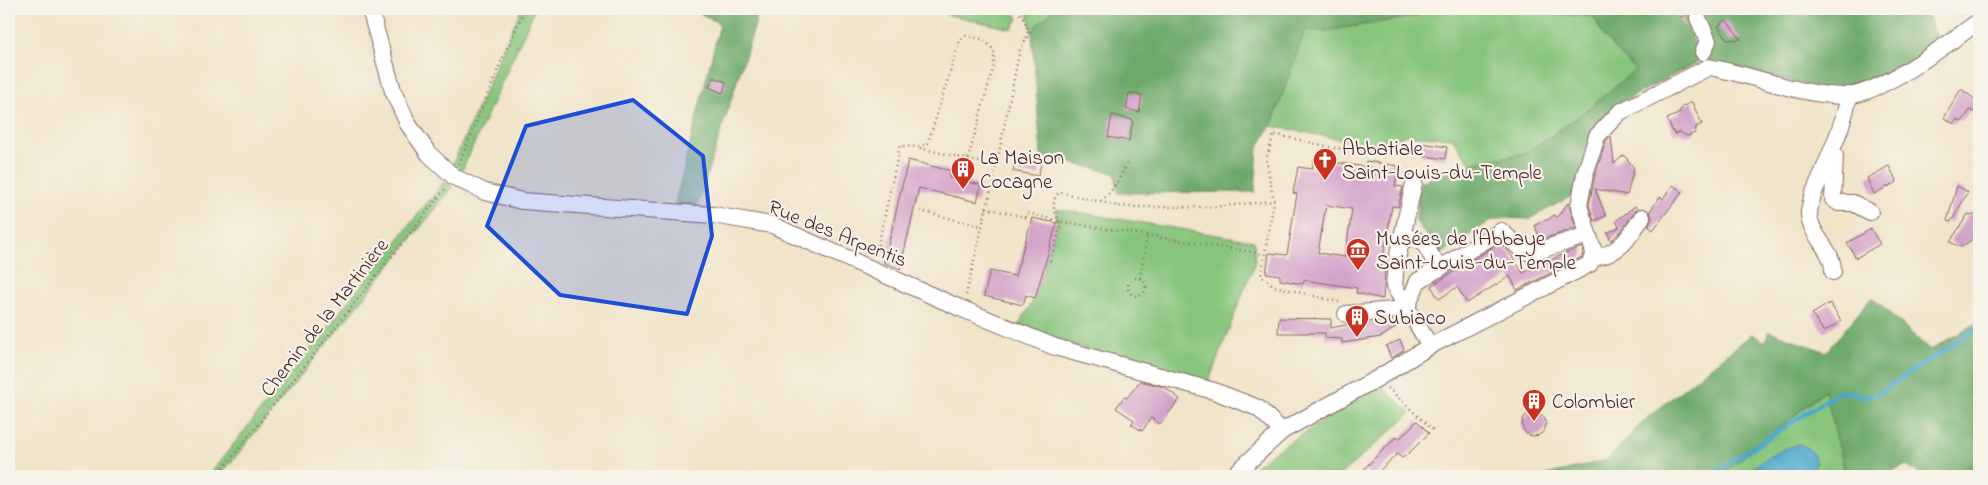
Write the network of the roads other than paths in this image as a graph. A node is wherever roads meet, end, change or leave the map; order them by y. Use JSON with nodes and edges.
{"nodes":[{"id":1,"x":370,"y":9,"type":"edge"},
{"id":2,"x":1698,"y":18,"type":"dead end"},
{"id":3,"x":1979,"y":21,"type":"edge"},
{"id":4,"x":1703,"y":52,"type":"dead end"},
{"id":5,"x":1849,"y":96,"type":"junction"},
{"id":6,"x":1838,"y":136,"type":"junction"},
{"id":7,"x":1414,"y":184,"type":"dead end"},
{"id":8,"x":1870,"y":212,"type":"dead end"},
{"id":9,"x":1642,"y":217,"type":"dead end"},
{"id":10,"x":1588,"y":234,"type":"junction"},
{"id":11,"x":1402,"y":235,"type":"junction"},
{"id":12,"x":1592,"y":258,"type":"junction"},
{"id":13,"x":1439,"y":269,"type":"junction"},
{"id":14,"x":1833,"y":272,"type":"dead end"},
{"id":15,"x":1406,"y":306,"type":"junction"},
{"id":16,"x":1346,"y":314,"type":"road end"},
{"id":17,"x":1430,"y":346,"type":"junction"},
{"id":18,"x":1282,"y":431,"type":"junction"},
{"id":19,"x":1233,"y":476,"type":"edge"}],
"edges":[{"from":1,"to":18,"type":"street","name":"Rue des Arpentis"},
{"from":2,"to":4,"type":"street"},
{"from":3,"to":5,"type":"street"},
{"from":5,"to":6,"type":"street"},
{"from":5,"to":10,"type":"street"},
{"from":6,"to":8,"type":"street"},
{"from":6,"to":14,"type":"street"},
{"from":7,"to":11,"type":"street"},
{"from":9,"to":12,"type":"street"},
{"from":10,"to":12,"type":"street"},
{"from":10,"to":13,"type":"street"},
{"from":11,"to":13,"type":"street"},
{"from":11,"to":15,"type":"street"},
{"from":12,"to":17,"type":"street"},
{"from":13,"to":15,"type":"street"},
{"from":15,"to":16,"type":"street"},
{"from":15,"to":17,"type":"street"},
{"from":17,"to":18,"type":"street"},
{"from":18,"to":19,"type":"street"}]}
